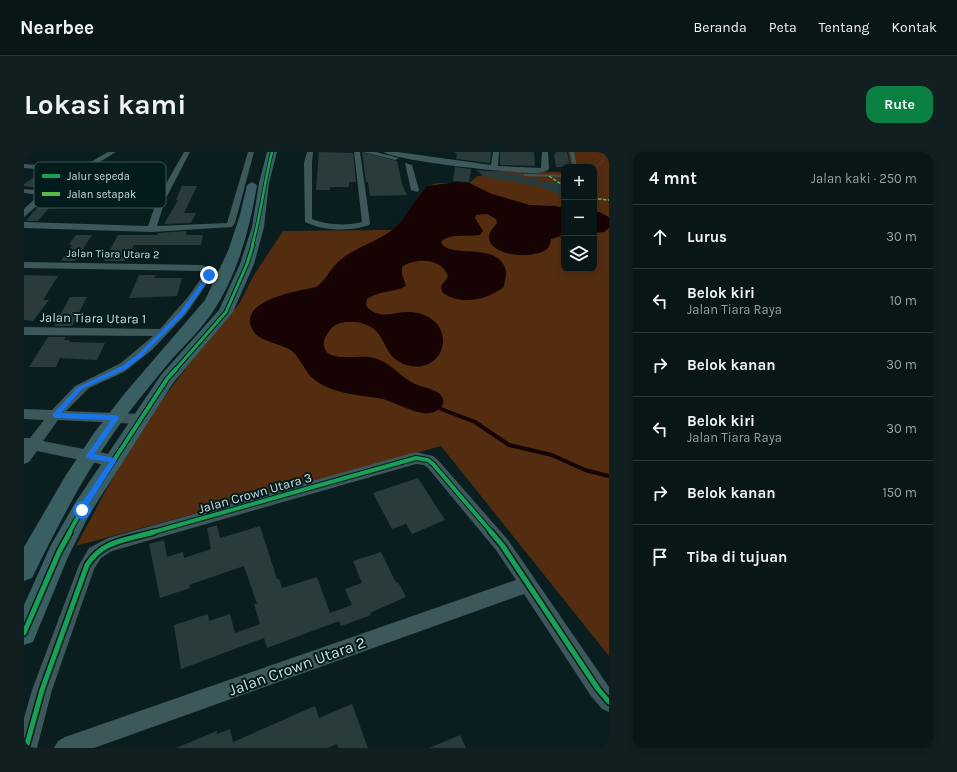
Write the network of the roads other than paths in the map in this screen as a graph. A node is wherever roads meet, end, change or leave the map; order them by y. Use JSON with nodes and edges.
{"nodes":[{"id":1,"x":113,"y":152,"type":"edge"},
{"id":2,"x":187,"y":152,"type":"edge"},
{"id":3,"x":251,"y":152,"type":"edge"},
{"id":4,"x":261,"y":152,"type":"edge"},
{"id":5,"x":272,"y":152,"type":"edge"},
{"id":6,"x":310,"y":152,"type":"edge"},
{"id":7,"x":356,"y":152,"type":"edge"},
{"id":8,"x":366,"y":152,"type":"edge"},
{"id":9,"x":387,"y":152,"type":"edge"},
{"id":10,"x":447,"y":152,"type":"edge"},
{"id":11,"x":496,"y":152,"type":"edge"},
{"id":12,"x":544,"y":152,"type":"edge"},
{"id":13,"x":572,"y":152,"type":"edge"},
{"id":14,"x":434,"y":161,"type":"junction"},
{"id":15,"x":95,"y":162,"type":"edge"},
{"id":16,"x":574,"y":164,"type":"edge"},
{"id":17,"x":408,"y":165,"type":"junction"},
{"id":18,"x":24,"y":166,"type":"edge"},
{"id":19,"x":34,"y":167,"type":"edge"},
{"id":20,"x":494,"y":168,"type":"junction"},
{"id":21,"x":525,"y":175,"type":"dead end"},
{"id":22,"x":561,"y":176,"type":"edge"},
{"id":23,"x":258,"y":183,"type":"junction"},
{"id":24,"x":415,"y":190,"type":"dead end"},
{"id":25,"x":24,"y":191,"type":"edge"},
{"id":26,"x":166,"y":191,"type":"edge"},
{"id":27,"x":34,"y":192,"type":"edge"},
{"id":28,"x":34,"y":204,"type":"edge"},
{"id":29,"x":158,"y":208,"type":"edge"},
{"id":30,"x":24,"y":214,"type":"edge"},
{"id":31,"x":24,"y":225,"type":"edge"},
{"id":32,"x":152,"y":228,"type":"junction"},
{"id":33,"x":24,"y":265,"type":"edge"},
{"id":34,"x":206,"y":311,"type":"junction"},
{"id":35,"x":226,"y":312,"type":"junction"},
{"id":36,"x":24,"y":330,"type":"edge"},
{"id":37,"x":161,"y":333,"type":"junction"},
{"id":38,"x":24,"y":414,"type":"edge"},
{"id":39,"x":55,"y":415,"type":"junction"},
{"id":40,"x":116,"y":418,"type":"junction"},
{"id":41,"x":141,"y":419,"type":"junction"},
{"id":42,"x":29,"y":443,"type":"edge"},
{"id":43,"x":90,"y":456,"type":"junction"},
{"id":44,"x":24,"y":458,"type":"edge"},
{"id":45,"x":114,"y":460,"type":"junction"},
{"id":46,"x":24,"y":570,"type":"edge"},
{"id":47,"x":528,"y":584,"type":"junction"},
{"id":48,"x":24,"y":633,"type":"edge"},
{"id":49,"x":609,"y":702,"type":"edge"},
{"id":50,"x":26,"y":748,"type":"edge"},
{"id":51,"x":65,"y":748,"type":"edge"}],
"edges":[{"from":1,"to":15,"type":"street"},
{"from":2,"to":26,"type":"street"},
{"from":3,"to":32,"type":"street"},
{"from":4,"to":23,"type":"street"},
{"from":5,"to":23,"type":"street"},
{"from":6,"to":7,"type":"street"},
{"from":8,"to":17,"type":"street"},
{"from":9,"to":14,"type":"street"},
{"from":10,"to":14,"type":"street"},
{"from":11,"to":20,"type":"street"},
{"from":12,"to":20,"type":"street"},
{"from":13,"to":16,"type":"lane"},
{"from":14,"to":17,"type":"street"},
{"from":14,"to":20,"type":"street"},
{"from":17,"to":24,"type":"street"},
{"from":18,"to":19,"type":"street"},
{"from":21,"to":22,"type":"lane"},
{"from":23,"to":34,"type":"street"},
{"from":23,"to":35,"type":"street"},
{"from":25,"to":27,"type":"street"},
{"from":28,"to":30,"type":"street"},
{"from":29,"to":32,"type":"street"},
{"from":31,"to":32,"type":"street"},
{"from":33,"to":37,"type":"street","name":"Jalan Tiara Utara 2"},
{"from":34,"to":35,"type":"street"},
{"from":34,"to":40,"type":"street"},
{"from":35,"to":41,"type":"street"},
{"from":36,"to":37,"type":"street","name":"Jalan Tiara Utara 1"},
{"from":37,"to":39,"type":"street"},
{"from":38,"to":39,"type":"street"},
{"from":39,"to":40,"type":"street"},
{"from":39,"to":42,"type":"street"},
{"from":40,"to":41,"type":"street"},
{"from":40,"to":43,"type":"street"},
{"from":41,"to":45,"type":"street"},
{"from":42,"to":43,"type":"street"},
{"from":42,"to":44,"type":"street"},
{"from":43,"to":45,"type":"street"},
{"from":43,"to":46,"type":"street"},
{"from":45,"to":48,"type":"street"},
{"from":47,"to":49,"type":"street"},
{"from":47,"to":50,"type":"street","name":"Jalan Crown Utara 3"},
{"from":47,"to":51,"type":"street","name":"Jalan Crown Utara 2"}]}
